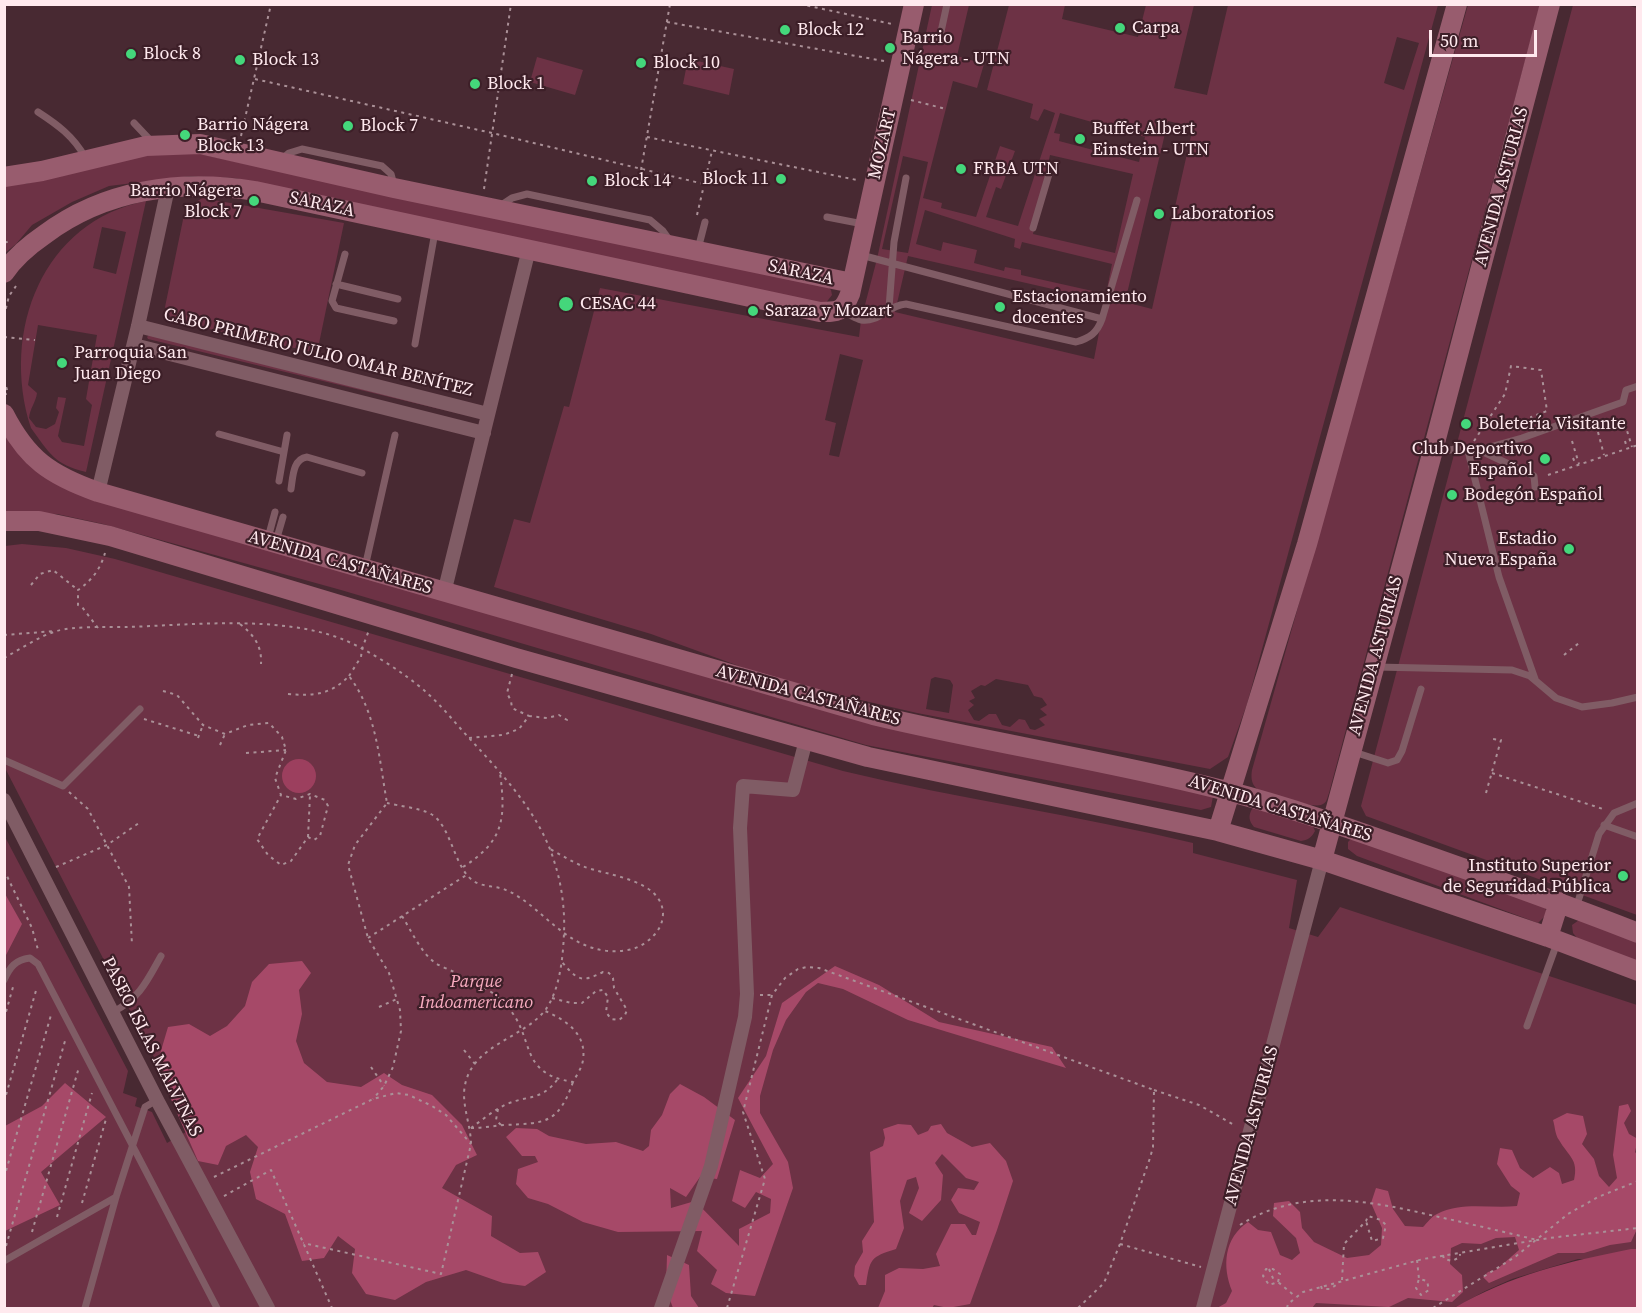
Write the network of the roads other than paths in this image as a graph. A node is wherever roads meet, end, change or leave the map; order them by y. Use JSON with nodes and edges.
{"nodes":[{"id":1,"x":914,"y":4,"type":"edge"},
{"id":2,"x":947,"y":4,"type":"edge"},
{"id":3,"x":1457,"y":4,"type":"edge"},
{"id":4,"x":1550,"y":4,"type":"edge"},
{"id":5,"x":939,"y":41,"type":"dead end"},
{"id":6,"x":39,"y":112,"type":"dead end"},
{"id":7,"x":134,"y":123,"type":"dead end"},
{"id":8,"x":154,"y":145,"type":"junction"},
{"id":9,"x":87,"y":159,"type":"junction"},
{"id":10,"x":1049,"y":174,"type":"dead end"},
{"id":11,"x":4,"y":177,"type":"edge"},
{"id":12,"x":906,"y":178,"type":"dead end"},
{"id":13,"x":168,"y":188,"type":"junction"},
{"id":14,"x":1137,"y":200,"type":"dead end"},
{"id":15,"x":827,"y":217,"type":"dead end"},
{"id":16,"x":705,"y":222,"type":"dead end"},
{"id":17,"x":865,"y":225,"type":"junction"},
{"id":18,"x":1033,"y":228,"type":"dead end"},
{"id":19,"x":435,"y":229,"type":"junction"},
{"id":20,"x":529,"y":249,"type":"junction"},
{"id":21,"x":697,"y":251,"type":"junction"},
{"id":22,"x":345,"y":254,"type":"dead end"},
{"id":23,"x":858,"y":255,"type":"junction"},
{"id":24,"x":893,"y":263,"type":"junction"},
{"id":25,"x":4,"y":273,"type":"edge"},
{"id":26,"x":852,"y":283,"type":"junction"},
{"id":27,"x":336,"y":284,"type":"junction"},
{"id":28,"x":398,"y":299,"type":"dead end"},
{"id":29,"x":889,"y":308,"type":"junction"},
{"id":30,"x":830,"y":311,"type":"junction"},
{"id":31,"x":1102,"y":319,"type":"junction"},
{"id":32,"x":394,"y":321,"type":"dead end"},
{"id":33,"x":138,"y":326,"type":"junction"},
{"id":34,"x":415,"y":344,"type":"dead end"},
{"id":35,"x":134,"y":345,"type":"junction"},
{"id":36,"x":1638,"y":386,"type":"edge"},
{"id":37,"x":4,"y":414,"type":"edge"},
{"id":38,"x":488,"y":414,"type":"junction"},
{"id":39,"x":484,"y":433,"type":"junction"},
{"id":40,"x":219,"y":434,"type":"dead end"},
{"id":41,"x":287,"y":435,"type":"dead end"},
{"id":42,"x":395,"y":435,"type":"dead end"},
{"id":43,"x":1479,"y":450,"type":"junction"},
{"id":44,"x":1468,"y":451,"type":"junction"},
{"id":45,"x":284,"y":452,"type":"junction"},
{"id":46,"x":1432,"y":454,"type":"junction"},
{"id":47,"x":362,"y":473,"type":"dead end"},
{"id":48,"x":279,"y":481,"type":"dead end"},
{"id":49,"x":1535,"y":487,"type":"dead end"},
{"id":50,"x":291,"y":489,"type":"dead end"},
{"id":51,"x":98,"y":492,"type":"junction"},
{"id":52,"x":275,"y":512,"type":"dead end"},
{"id":53,"x":284,"y":517,"type":"dead end"},
{"id":54,"x":4,"y":521,"type":"edge"},
{"id":55,"x":271,"y":542,"type":"junction"},
{"id":56,"x":364,"y":570,"type":"junction"},
{"id":57,"x":444,"y":593,"type":"junction"},
{"id":58,"x":1373,"y":667,"type":"junction"},
{"id":59,"x":1536,"y":681,"type":"junction"},
{"id":60,"x":1421,"y":689,"type":"dead end"},
{"id":61,"x":1638,"y":697,"type":"edge"},
{"id":62,"x":140,"y":709,"type":"dead end"},
{"id":63,"x":806,"y":740,"type":"junction"},
{"id":64,"x":1350,"y":751,"type":"junction"},
{"id":65,"x":4,"y":760,"type":"edge"},
{"id":66,"x":1230,"y":792,"type":"junction"},
{"id":67,"x":4,"y":800,"type":"edge"},
{"id":68,"x":1638,"y":802,"type":"edge"},
{"id":69,"x":1332,"y":822,"type":"junction"},
{"id":70,"x":1604,"y":825,"type":"junction"},
{"id":71,"x":1218,"y":831,"type":"junction"},
{"id":72,"x":1638,"y":837,"type":"edge"},
{"id":73,"x":1322,"y":860,"type":"junction"},
{"id":74,"x":1568,"y":905,"type":"junction"},
{"id":75,"x":1638,"y":933,"type":"edge"},
{"id":76,"x":1553,"y":939,"type":"junction"},
{"id":77,"x":161,"y":956,"type":"dead end"},
{"id":78,"x":1638,"y":971,"type":"edge"},
{"id":79,"x":4,"y":980,"type":"edge"},
{"id":80,"x":113,"y":1012,"type":"junction"},
{"id":81,"x":1527,"y":1026,"type":"dead end"},
{"id":82,"x":158,"y":1100,"type":"junction"},
{"id":83,"x":133,"y":1145,"type":"junction"},
{"id":84,"x":116,"y":1197,"type":"junction"},
{"id":85,"x":4,"y":1261,"type":"edge"},
{"id":86,"x":85,"y":1308,"type":"edge"},
{"id":87,"x":217,"y":1308,"type":"edge"},
{"id":88,"x":268,"y":1308,"type":"edge"},
{"id":89,"x":661,"y":1308,"type":"edge"},
{"id":90,"x":1203,"y":1308,"type":"edge"}],
"edges":[{"from":1,"to":17,"type":"street","name":"MOZART"},
{"from":2,"to":5,"type":"lane"},
{"from":3,"to":66,"type":"street"},
{"from":4,"to":46,"type":"street","name":"AVENIDA ASTURIAS"},
{"from":6,"to":9,"type":"lane"},
{"from":7,"to":8,"type":"lane"},
{"from":8,"to":9,"type":"street","name":"SARAZA"},
{"from":8,"to":21,"type":"street","name":"SARAZA"},
{"from":9,"to":11,"type":"street","name":"SARAZA"},
{"from":10,"to":18,"type":"lane"},
{"from":12,"to":24,"type":"lane"},
{"from":13,"to":19,"type":"street","name":"SARAZA"},
{"from":13,"to":25,"type":"street","name":"SARAZA"},
{"from":13,"to":33,"type":"street"},
{"from":14,"to":31,"type":"lane"},
{"from":15,"to":17,"type":"lane"},
{"from":16,"to":21,"type":"lane"},
{"from":17,"to":23,"type":"street","name":"MOZART"},
{"from":19,"to":20,"type":"street","name":"SARAZA"},
{"from":19,"to":34,"type":"lane"},
{"from":20,"to":30,"type":"street","name":"SARAZA"},
{"from":20,"to":38,"type":"street"},
{"from":21,"to":26,"type":"street","name":"SARAZA"},
{"from":22,"to":27,"type":"lane"},
{"from":23,"to":24,"type":"lane"},
{"from":23,"to":26,"type":"street","name":"MOZART"},
{"from":24,"to":29,"type":"lane"},
{"from":24,"to":31,"type":"lane"},
{"from":26,"to":30,"type":"street","name":"SARAZA"},
{"from":27,"to":28,"type":"lane"},
{"from":27,"to":32,"type":"lane"},
{"from":29,"to":30,"type":"lane"},
{"from":29,"to":31,"type":"lane"},
{"from":33,"to":35,"type":"street"},
{"from":33,"to":38,"type":"street","name":"CABO PRIMERO JULIO OMAR BENÍTEZ"},
{"from":35,"to":39,"type":"street","name":"CABO PRIMERO JULIO OMAR BENÍTEZ"},
{"from":35,"to":51,"type":"street"},
{"from":36,"to":43,"type":"lane"},
{"from":37,"to":51,"type":"street","name":"AVENIDA CASTAÑARES"},
{"from":38,"to":39,"type":"street"},
{"from":39,"to":57,"type":"street"},
{"from":40,"to":45,"type":"lane"},
{"from":41,"to":45,"type":"lane"},
{"from":42,"to":56,"type":"lane"},
{"from":43,"to":44,"type":"lane"},
{"from":43,"to":49,"type":"lane"},
{"from":44,"to":46,"type":"lane"},
{"from":44,"to":59,"type":"lane"},
{"from":45,"to":48,"type":"lane"},
{"from":46,"to":58,"type":"street","name":"AVENIDA ASTURIAS"},
{"from":47,"to":50,"type":"lane"},
{"from":51,"to":55,"type":"street","name":"AVENIDA CASTAÑARES"},
{"from":52,"to":55,"type":"lane"},
{"from":53,"to":55,"type":"lane"},
{"from":54,"to":63,"type":"street","name":"AVENIDA CASTAÑARES"},
{"from":55,"to":56,"type":"street","name":"AVENIDA CASTAÑARES"},
{"from":56,"to":57,"type":"street","name":"AVENIDA CASTAÑARES"},
{"from":57,"to":66,"type":"street","name":"AVENIDA CASTAÑARES"},
{"from":58,"to":59,"type":"lane"},
{"from":58,"to":64,"type":"street","name":"AVENIDA ASTURIAS"},
{"from":59,"to":61,"type":"lane"},
{"from":60,"to":64,"type":"lane"},
{"from":62,"to":65,"type":"lane"},
{"from":63,"to":71,"type":"street","name":"AVENIDA CASTAÑARES"},
{"from":63,"to":89,"type":"street"},
{"from":64,"to":69,"type":"street","name":"AVENIDA ASTURIAS"},
{"from":66,"to":69,"type":"street","name":"AVENIDA CASTAÑARES"},
{"from":66,"to":71,"type":"street"},
{"from":67,"to":80,"type":"street","name":"PASEO ISLAS MALVINAS"},
{"from":68,"to":70,"type":"lane"},
{"from":69,"to":73,"type":"street","name":"AVENIDA ASTURIAS"},
{"from":69,"to":74,"type":"street","name":"AVENIDA CASTAÑARES"},
{"from":70,"to":72,"type":"lane"},
{"from":70,"to":74,"type":"lane"},
{"from":71,"to":73,"type":"street","name":"AVENIDA CASTAÑARES"},
{"from":73,"to":76,"type":"street","name":"AVENIDA CASTAÑARES"},
{"from":73,"to":90,"type":"street","name":"AVENIDA ASTURIAS"},
{"from":74,"to":75,"type":"street","name":"AVENIDA CASTAÑARES"},
{"from":74,"to":76,"type":"street"},
{"from":76,"to":78,"type":"street","name":"AVENIDA CASTAÑARES"},
{"from":76,"to":81,"type":"lane"},
{"from":77,"to":80,"type":"lane"},
{"from":79,"to":83,"type":"lane"},
{"from":80,"to":82,"type":"street","name":"PASEO ISLAS MALVINAS"},
{"from":82,"to":83,"type":"lane"},
{"from":82,"to":88,"type":"street","name":"PASEO ISLAS MALVINAS"},
{"from":83,"to":84,"type":"lane"},
{"from":83,"to":87,"type":"lane"},
{"from":84,"to":85,"type":"lane"},
{"from":84,"to":86,"type":"lane"}]}
